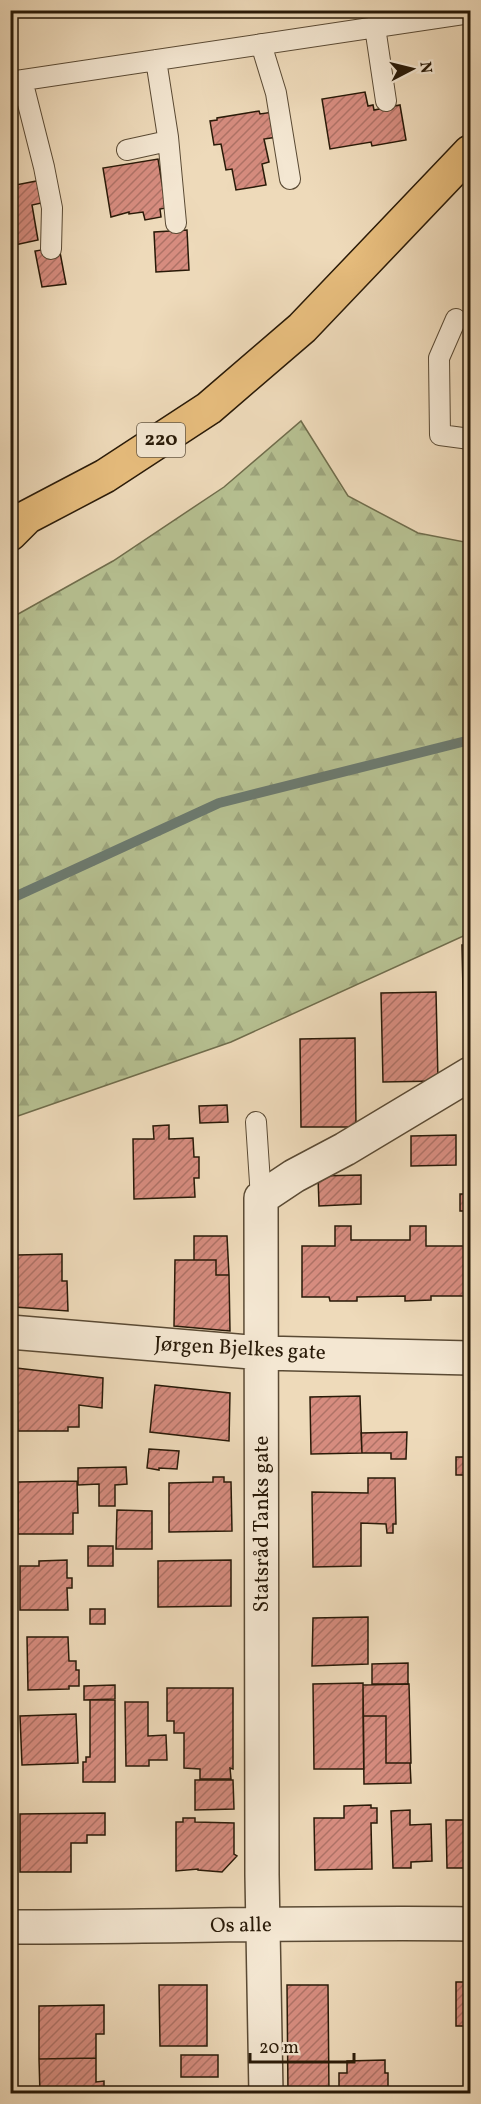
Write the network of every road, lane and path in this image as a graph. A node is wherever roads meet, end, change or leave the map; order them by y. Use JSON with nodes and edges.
{"nodes":[{"id":1,"x":471,"y":13,"type":"edge"},
{"id":2,"x":375,"y":27,"type":"junction"},
{"id":3,"x":261,"y":44,"type":"junction"},
{"id":4,"x":156,"y":60,"type":"junction"},
{"id":5,"x":16,"y":81,"type":"edge"},
{"id":6,"x":386,"y":101,"type":"dead end"},
{"id":7,"x":168,"y":141,"type":"junction"},
{"id":8,"x":127,"y":150,"type":"dead end"},
{"id":9,"x":471,"y":152,"type":"edge"},
{"id":10,"x":290,"y":179,"type":"dead end"},
{"id":11,"x":176,"y":223,"type":"dead end"},
{"id":12,"x":51,"y":249,"type":"dead end"},
{"id":13,"x":456,"y":319,"type":"dead end"},
{"id":14,"x":471,"y":439,"type":"edge"},
{"id":15,"x":16,"y":523,"type":"edge"},
{"id":16,"x":471,"y":1074,"type":"edge"},
{"id":17,"x":256,"y":1122,"type":"dead end"},
{"id":18,"x":261,"y":1198,"type":"junction"},
{"id":19,"x":10,"y":1332,"type":"edge"},
{"id":20,"x":262,"y":1353,"type":"junction"},
{"id":21,"x":471,"y":1358,"type":"edge"},
{"id":22,"x":471,"y":1924,"type":"edge"},
{"id":23,"x":263,"y":1926,"type":"junction"},
{"id":24,"x":10,"y":1927,"type":"edge"},
{"id":25,"x":266,"y":2094,"type":"edge"}],
"edges":[{"from":1,"to":2,"type":"lane"},
{"from":2,"to":3,"type":"lane"},
{"from":2,"to":6,"type":"lane"},
{"from":3,"to":4,"type":"lane"},
{"from":3,"to":10,"type":"lane"},
{"from":4,"to":5,"type":"lane"},
{"from":4,"to":7,"type":"lane"},
{"from":5,"to":12,"type":"lane"},
{"from":7,"to":8,"type":"lane"},
{"from":7,"to":11,"type":"lane"},
{"from":9,"to":15,"type":"main road","number":"220"},
{"from":13,"to":14,"type":"lane"},
{"from":16,"to":18,"type":"street"},
{"from":17,"to":18,"type":"lane"},
{"from":18,"to":20,"type":"street","name":"Statsråd Tanks gate"},
{"from":19,"to":20,"type":"street","name":"Jørgen Bjelkes gate"},
{"from":20,"to":21,"type":"street","name":"Jørgen Bjelkes gate"},
{"from":20,"to":23,"type":"street","name":"Statsråd Tanks gate"},
{"from":22,"to":23,"type":"street","name":"Os alle"},
{"from":23,"to":24,"type":"street","name":"Os alle"},
{"from":23,"to":25,"type":"street","name":"Statsråd Tanks gate"}]}
